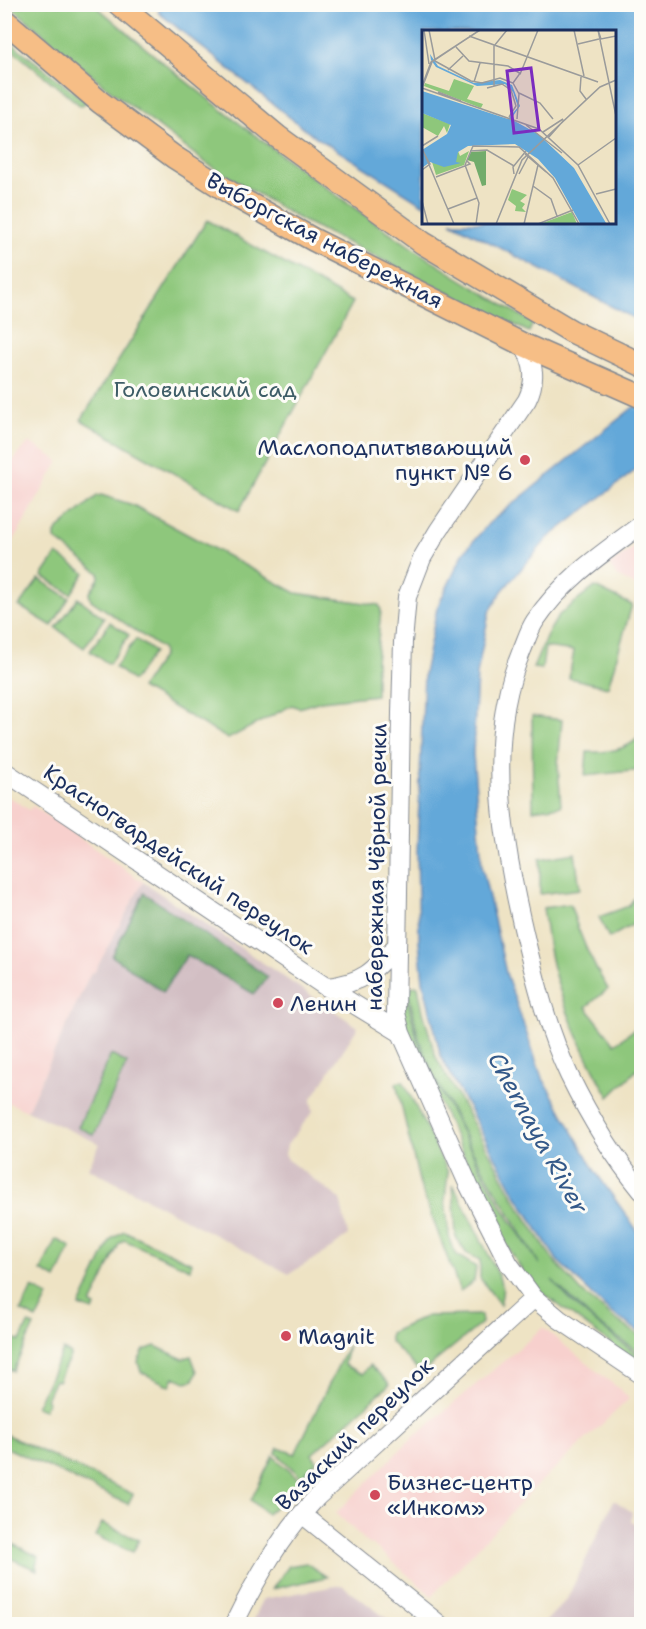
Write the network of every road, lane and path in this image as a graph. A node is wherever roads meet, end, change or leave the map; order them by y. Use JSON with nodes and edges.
{"nodes":[{"id":1,"x":119,"y":4,"type":"edge"},
{"id":2,"x":4,"y":20,"type":"edge"},
{"id":3,"x":524,"y":345,"type":"junction"},
{"id":4,"x":642,"y":365,"type":"edge"},
{"id":5,"x":642,"y":397,"type":"edge"},
{"id":6,"x":642,"y":524,"type":"edge"},
{"id":7,"x":4,"y":771,"type":"edge"},
{"id":8,"x":397,"y":945,"type":"junction"},
{"id":9,"x":326,"y":987,"type":"junction"},
{"id":10,"x":401,"y":1034,"type":"junction"},
{"id":11,"x":642,"y":1191,"type":"edge"},
{"id":12,"x":534,"y":1298,"type":"junction"},
{"id":13,"x":642,"y":1375,"type":"edge"},
{"id":14,"x":302,"y":1514,"type":"junction"},
{"id":15,"x":234,"y":1624,"type":"edge"},
{"id":16,"x":439,"y":1624,"type":"edge"}],
"edges":[{"from":1,"to":4,"type":"main road","name":"Выборгская набережная"},
{"from":2,"to":3,"type":"main road","name":"Выборгская набережная"},
{"from":3,"to":5,"type":"main road","name":"Выборгская набережная"},
{"from":3,"to":8,"type":"street","name":"набережная Чёрной речки"},
{"from":6,"to":11,"type":"street"},
{"from":7,"to":9,"type":"street","name":"Красногвардейский переулок"},
{"from":8,"to":9,"type":"street"},
{"from":8,"to":10,"type":"street","name":"набережная Чёрной речки"},
{"from":9,"to":10,"type":"street","name":"Красногвардейский переулок"},
{"from":10,"to":12,"type":"street","name":"набережная Чёрной речки"},
{"from":12,"to":13,"type":"street","name":"набережная Чёрной речки"},
{"from":12,"to":14,"type":"street","name":"Вазаский переулок"},
{"from":14,"to":15,"type":"street","name":"Вазаский переулок"},
{"from":14,"to":16,"type":"street"}]}
